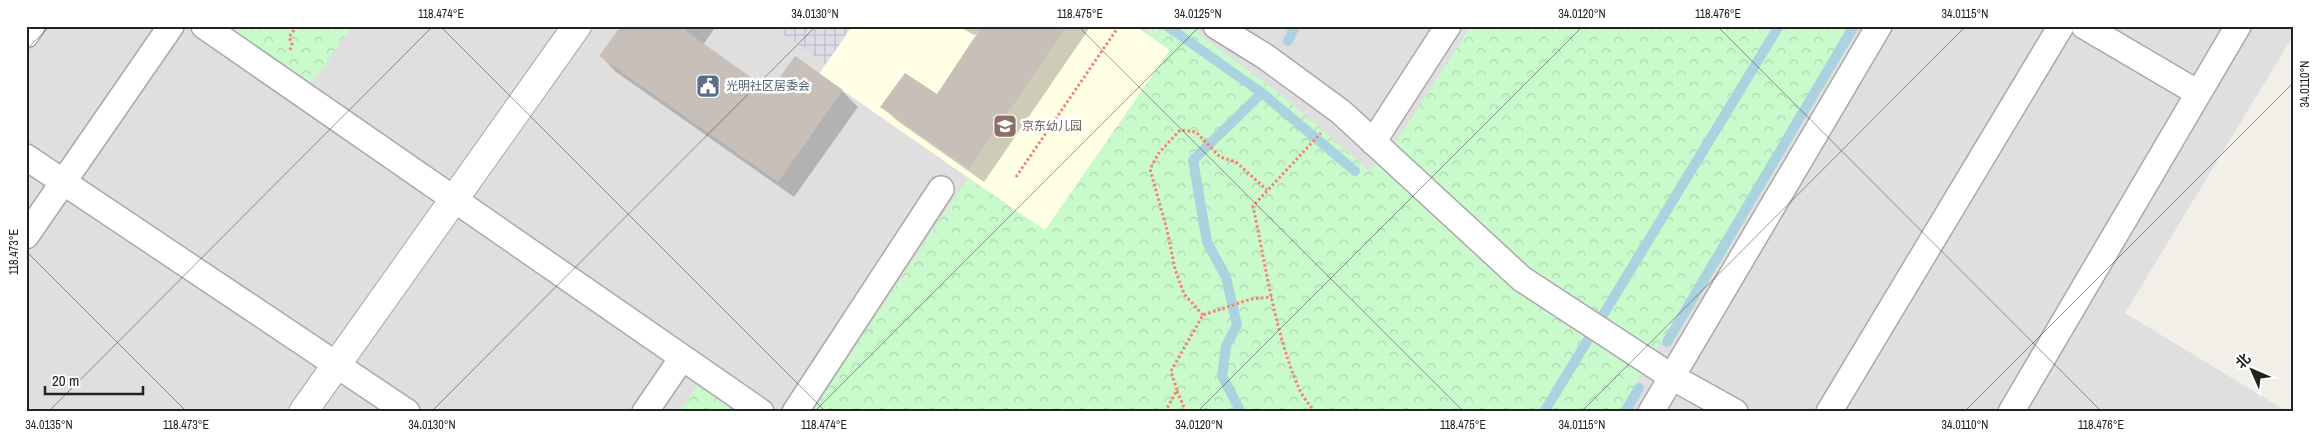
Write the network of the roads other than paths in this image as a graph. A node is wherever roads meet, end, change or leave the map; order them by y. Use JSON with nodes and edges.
{"nodes":[{"id":1,"x":32,"y":26,"type":"edge"},
{"id":2,"x":171,"y":26,"type":"edge"},
{"id":3,"x":204,"y":26,"type":"edge"},
{"id":4,"x":577,"y":26,"type":"edge"},
{"id":5,"x":1448,"y":26,"type":"edge"},
{"id":6,"x":1879,"y":26,"type":"edge"},
{"id":7,"x":2061,"y":26,"type":"edge"},
{"id":8,"x":2084,"y":26,"type":"edge"},
{"id":9,"x":2238,"y":26,"type":"edge"},
{"id":10,"x":1229,"y":30,"type":"edge"},
{"id":11,"x":26,"y":35,"type":"edge"},
{"id":12,"x":2198,"y":93,"type":"junction"},
{"id":13,"x":1373,"y":142,"type":"junction"},
{"id":14,"x":26,"y":157,"type":"edge"},
{"id":15,"x":64,"y":182,"type":"junction"},
{"id":16,"x":941,"y":189,"type":"dead end"},
{"id":17,"x":454,"y":200,"type":"junction"},
{"id":18,"x":26,"y":236,"type":"edge"},
{"id":19,"x":682,"y":358,"type":"junction"},
{"id":20,"x":336,"y":365,"type":"junction"},
{"id":21,"x":1672,"y":377,"type":"junction"},
{"id":22,"x":303,"y":412,"type":"edge"},
{"id":23,"x":407,"y":412,"type":"edge"},
{"id":24,"x":645,"y":412,"type":"edge"},
{"id":25,"x":761,"y":412,"type":"edge"},
{"id":26,"x":795,"y":412,"type":"edge"},
{"id":27,"x":1652,"y":412,"type":"edge"},
{"id":28,"x":1735,"y":412,"type":"edge"},
{"id":29,"x":1829,"y":412,"type":"edge"},
{"id":30,"x":2011,"y":412,"type":"edge"}],
"edges":[{"from":1,"to":11,"type":"street"},
{"from":2,"to":15,"type":"street"},
{"from":3,"to":17,"type":"street"},
{"from":4,"to":17,"type":"street"},
{"from":5,"to":13,"type":"street"},
{"from":6,"to":21,"type":"street"},
{"from":7,"to":29,"type":"street"},
{"from":8,"to":12,"type":"street"},
{"from":9,"to":12,"type":"street"},
{"from":10,"to":13,"type":"street"},
{"from":12,"to":30,"type":"street"},
{"from":13,"to":21,"type":"street"},
{"from":14,"to":15,"type":"street"},
{"from":15,"to":18,"type":"street"},
{"from":15,"to":20,"type":"street"},
{"from":16,"to":26,"type":"street"},
{"from":17,"to":19,"type":"street"},
{"from":17,"to":20,"type":"street"},
{"from":19,"to":24,"type":"street"},
{"from":19,"to":25,"type":"street"},
{"from":20,"to":22,"type":"street"},
{"from":20,"to":23,"type":"street"},
{"from":21,"to":27,"type":"street"},
{"from":21,"to":28,"type":"street"}]}
